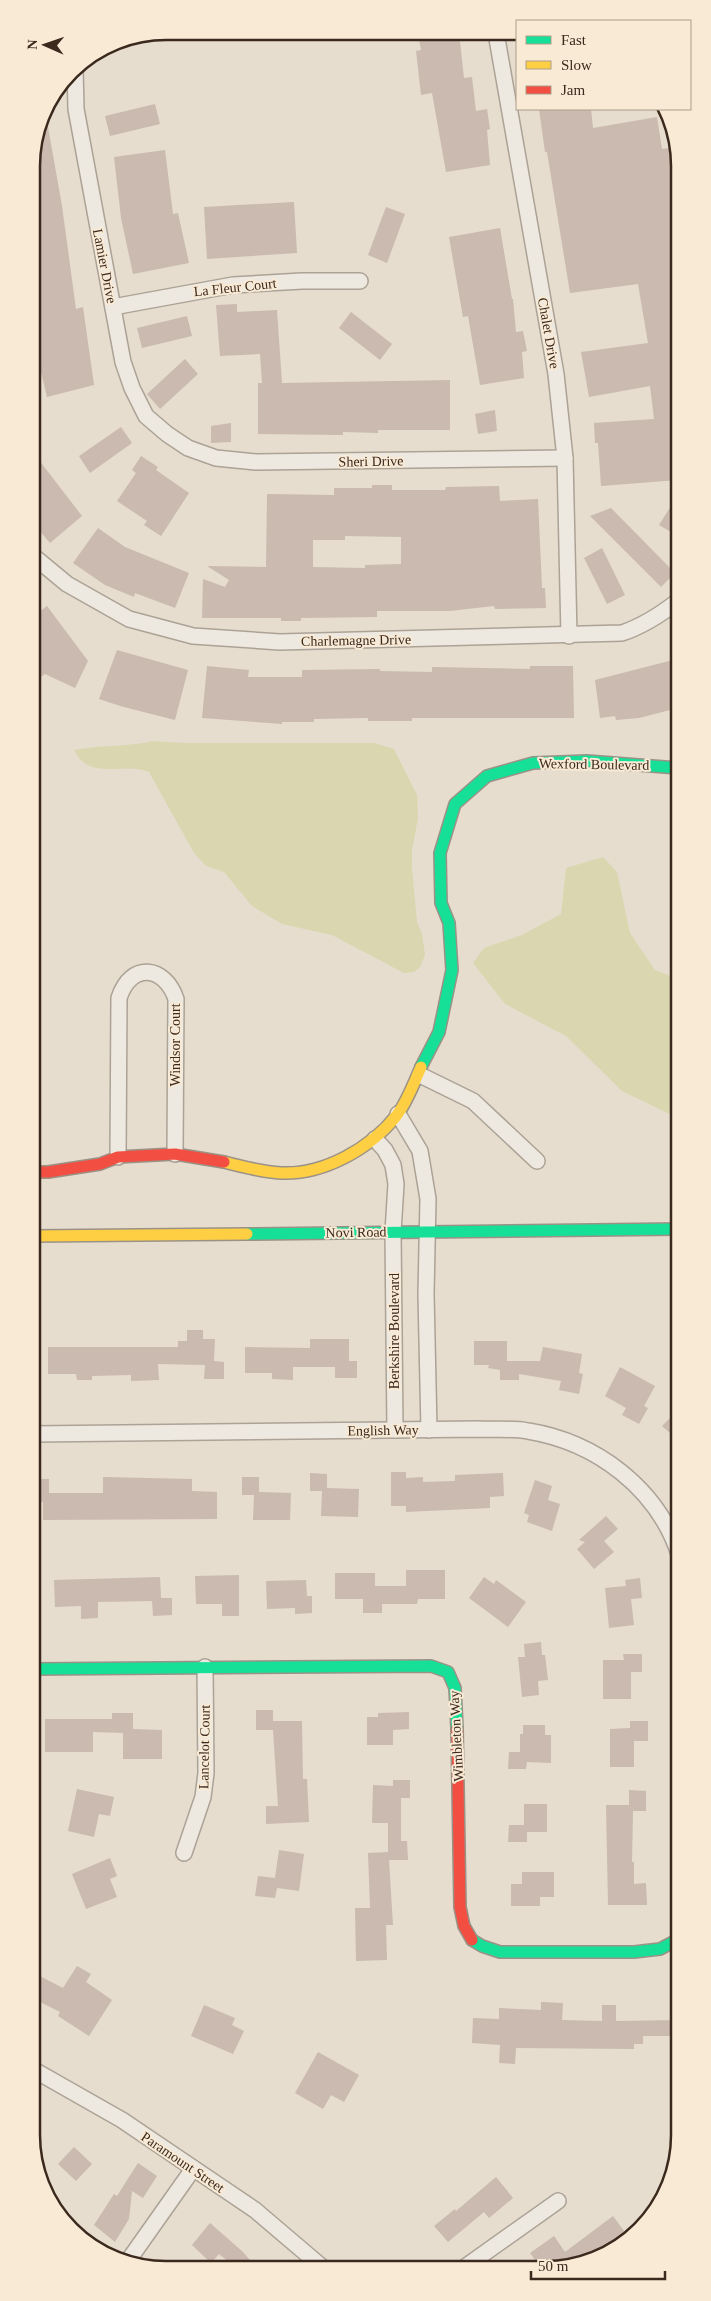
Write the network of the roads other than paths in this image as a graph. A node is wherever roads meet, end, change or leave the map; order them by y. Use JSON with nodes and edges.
{"nodes":[{"id":1,"x":497,"y":40,"type":"edge"},
{"id":2,"x":75,"y":79,"type":"edge"},
{"id":3,"x":360,"y":281,"type":"dead end"},
{"id":4,"x":112,"y":308,"type":"junction"},
{"id":5,"x":180,"y":443,"type":"joint"},
{"id":6,"x":565,"y":458,"type":"junction"},
{"id":7,"x":40,"y":562,"type":"edge"},
{"id":8,"x":671,"y":606,"type":"edge"},
{"id":9,"x":569,"y":636,"type":"junction"},
{"id":10,"x":671,"y":767,"type":"edge"},
{"id":11,"x":420,"y":1075,"type":"junction"},
{"id":12,"x":398,"y":1114,"type":"junction"},
{"id":13,"x":375,"y":1139,"type":"junction"},
{"id":14,"x":175,"y":1154,"type":"junction"},
{"id":15,"x":118,"y":1157,"type":"junction"},
{"id":16,"x":537,"y":1161,"type":"dead end"},
{"id":17,"x":40,"y":1172,"type":"edge"},
{"id":18,"x":671,"y":1229,"type":"edge"},
{"id":19,"x":429,"y":1231,"type":"junction"},
{"id":20,"x":393,"y":1232,"type":"junction"},
{"id":21,"x":40,"y":1236,"type":"edge"},
{"id":22,"x":395,"y":1430,"type":"junction"},
{"id":23,"x":429,"y":1430,"type":"junction"},
{"id":24,"x":40,"y":1434,"type":"edge"},
{"id":25,"x":671,"y":1536,"type":"edge"},
{"id":26,"x":205,"y":1667,"type":"junction"},
{"id":27,"x":40,"y":1669,"type":"edge"},
{"id":28,"x":184,"y":1853,"type":"dead end"},
{"id":29,"x":671,"y":1943,"type":"edge"},
{"id":30,"x":40,"y":2073,"type":"edge"},
{"id":31,"x":193,"y":2169,"type":"junction"},
{"id":32,"x":558,"y":2201,"type":"dead end"},
{"id":33,"x":132,"y":2256,"type":"edge"},
{"id":34,"x":315,"y":2261,"type":"edge"},
{"id":35,"x":473,"y":2261,"type":"edge"}],
"edges":[{"from":1,"to":6,"type":"street","name":"Chalet Drive"},
{"from":2,"to":4,"type":"street","name":"Lamier Drive"},
{"from":3,"to":4,"type":"street","name":"La Fleur Court"},
{"from":4,"to":5,"type":"street","name":"Lamier Drive"},
{"from":5,"to":6,"type":"street","name":"Sheri Drive"},
{"from":6,"to":9,"type":"street","name":"Chalet Drive"},
{"from":7,"to":9,"type":"street","name":"Charlemagne Drive"},
{"from":8,"to":9,"type":"street","name":"Charlemagne Drive"},
{"from":10,"to":11,"type":"street","name":"Wexford Boulevard"},
{"from":11,"to":12,"type":"street","name":"Wexford Boulevard"},
{"from":11,"to":16,"type":"street"},
{"from":12,"to":13,"type":"street","name":"Wexford Boulevard"},
{"from":12,"to":19,"type":"street"},
{"from":13,"to":14,"type":"street","name":"Wexford Boulevard"},
{"from":13,"to":20,"type":"street","name":"Berkshire Boulevard"},
{"from":14,"to":15,"type":"street","name":"Wexford Boulevard"},
{"from":14,"to":15,"type":"street","name":"Windsor Court"},
{"from":15,"to":17,"type":"street","name":"Wexford Boulevard"},
{"from":18,"to":19,"type":"street","name":"Novi Road"},
{"from":19,"to":20,"type":"street","name":"Novi Road"},
{"from":19,"to":23,"type":"street"},
{"from":20,"to":21,"type":"street","name":"Novi Road"},
{"from":20,"to":22,"type":"street","name":"Berkshire Boulevard"},
{"from":22,"to":23,"type":"street","name":"English Way"},
{"from":22,"to":24,"type":"street","name":"English Way"},
{"from":23,"to":25,"type":"street","name":"English Way"},
{"from":26,"to":27,"type":"street","name":"Wimbleton Way"},
{"from":26,"to":28,"type":"street","name":"Lancelot Court"},
{"from":26,"to":29,"type":"street","name":"Wimbleton Way"},
{"from":30,"to":31,"type":"street","name":"Paramount Street"},
{"from":31,"to":33,"type":"street"},
{"from":31,"to":34,"type":"street","name":"Paramount Street"},
{"from":32,"to":35,"type":"street"}]}
